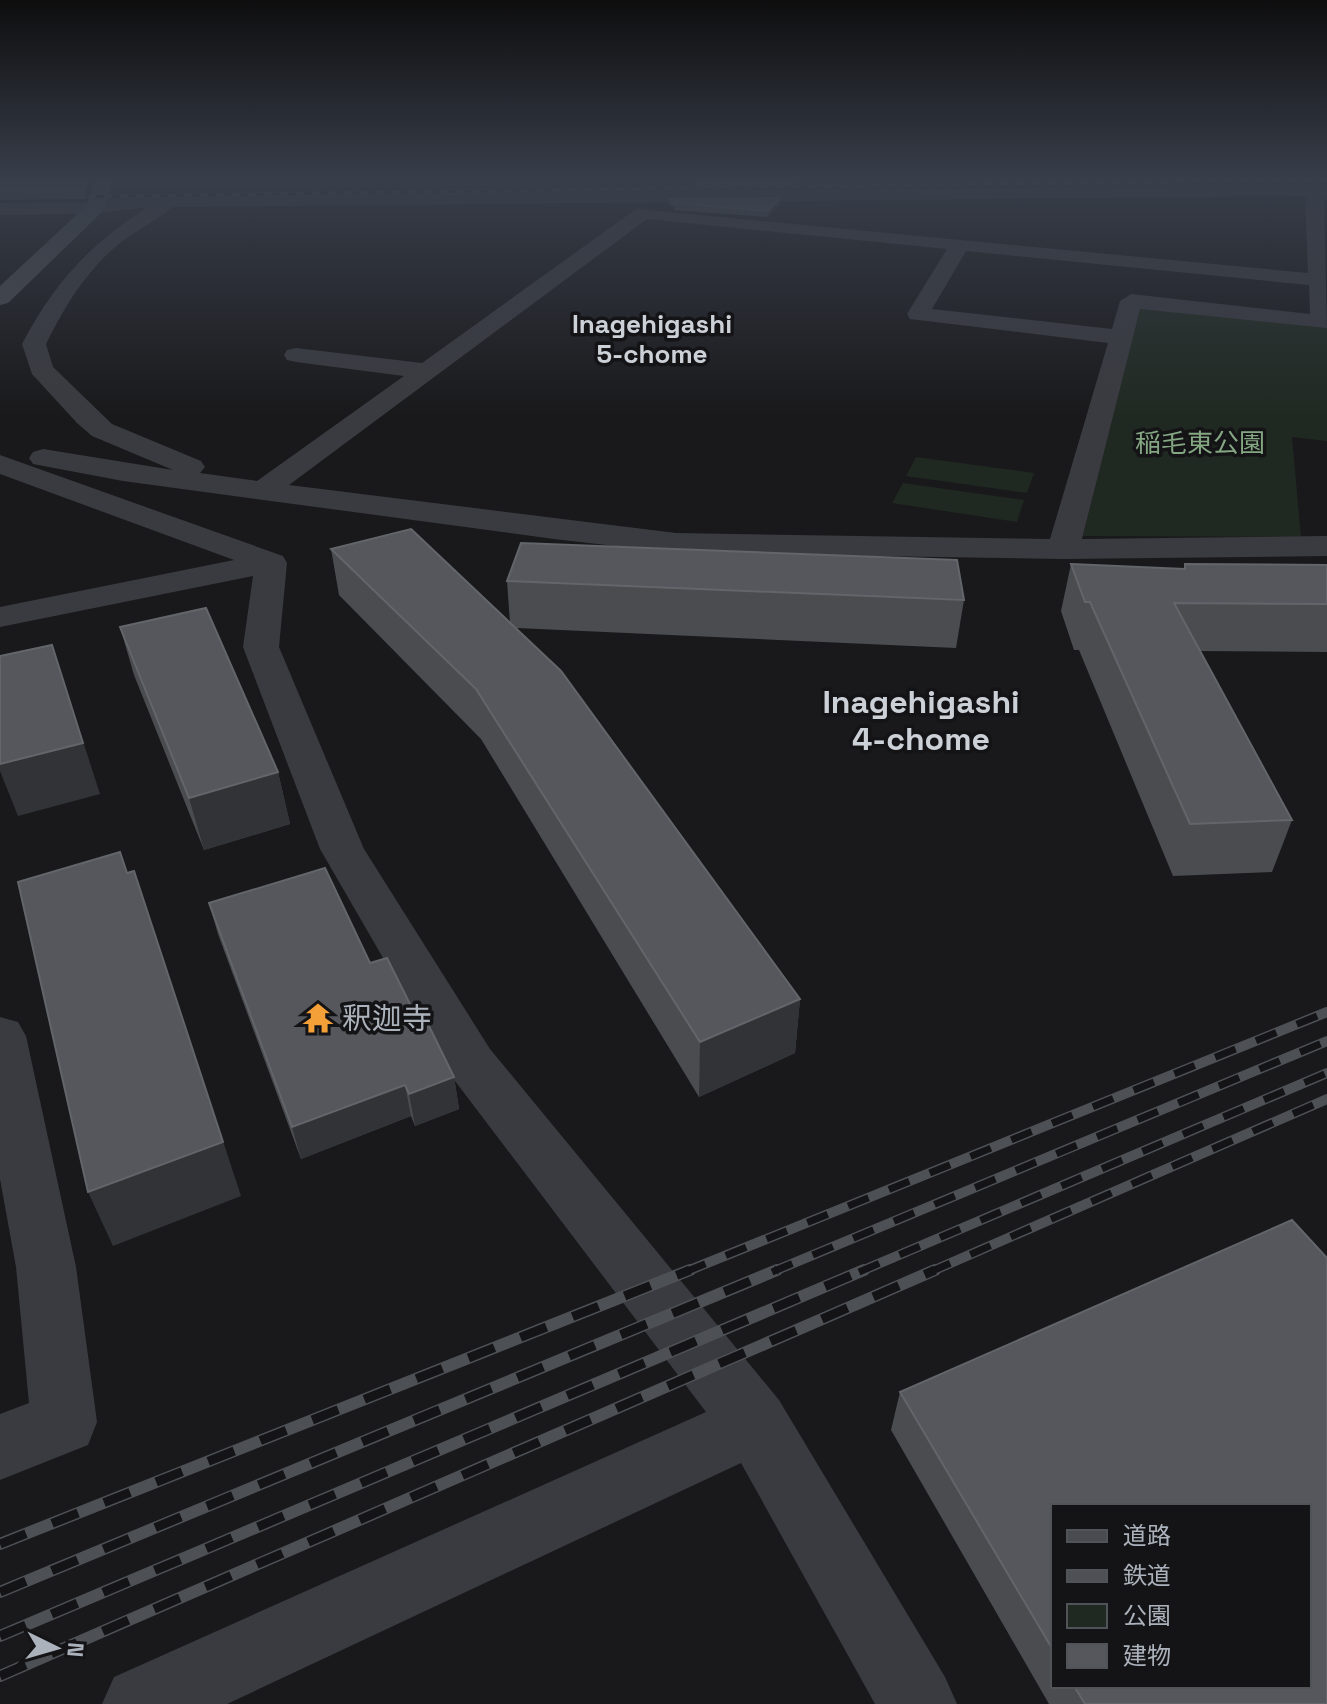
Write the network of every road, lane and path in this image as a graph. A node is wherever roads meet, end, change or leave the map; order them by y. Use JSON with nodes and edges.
{"nodes":[{"id":1,"x":42,"y":259,"type":"edge"},
{"id":2,"x":93,"y":259,"type":"edge"},
{"id":3,"x":581,"y":259,"type":"edge"},
{"id":4,"x":951,"y":259,"type":"edge"},
{"id":5,"x":1092,"y":259,"type":"edge"},
{"id":6,"x":1319,"y":259,"type":"edge"},
{"id":7,"x":1319,"y":280,"type":"junction"},
{"id":8,"x":0,"y":298,"type":"edge"},
{"id":9,"x":1120,"y":337,"type":"junction"},
{"id":10,"x":296,"y":355,"type":"dead end"},
{"id":11,"x":427,"y":371,"type":"junction"},
{"id":12,"x":0,"y":451,"type":"edge"},
{"id":13,"x":0,"y":464,"type":"edge"},
{"id":14,"x":250,"y":488,"type":"junction"},
{"id":15,"x":1327,"y":546,"type":"edge"},
{"id":16,"x":1063,"y":549,"type":"junction"},
{"id":17,"x":271,"y":563,"type":"junction"},
{"id":18,"x":0,"y":617,"type":"edge"},
{"id":19,"x":0,"y":1036,"type":"edge"},
{"id":20,"x":755,"y":1423,"type":"junction"},
{"id":21,"x":0,"y":1447,"type":"edge"},
{"id":22,"x":141,"y":1704,"type":"edge"},
{"id":23,"x":918,"y":1704,"type":"edge"}],
"edges":[{"from":1,"to":8,"type":"main road"},
{"from":2,"to":14,"type":"street"},
{"from":3,"to":11,"type":"street"},
{"from":4,"to":9,"type":"street"},
{"from":5,"to":7,"type":"street"},
{"from":6,"to":7,"type":"street"},
{"from":7,"to":9,"type":"street"},
{"from":9,"to":16,"type":"street"},
{"from":10,"to":11,"type":"street"},
{"from":11,"to":14,"type":"street"},
{"from":12,"to":14,"type":"street"},
{"from":13,"to":17,"type":"street"},
{"from":14,"to":16,"type":"street"},
{"from":15,"to":16,"type":"street"},
{"from":17,"to":18,"type":"street"},
{"from":17,"to":20,"type":"street"},
{"from":19,"to":21,"type":"street"},
{"from":20,"to":22,"type":"street"},
{"from":20,"to":23,"type":"street"}]}
